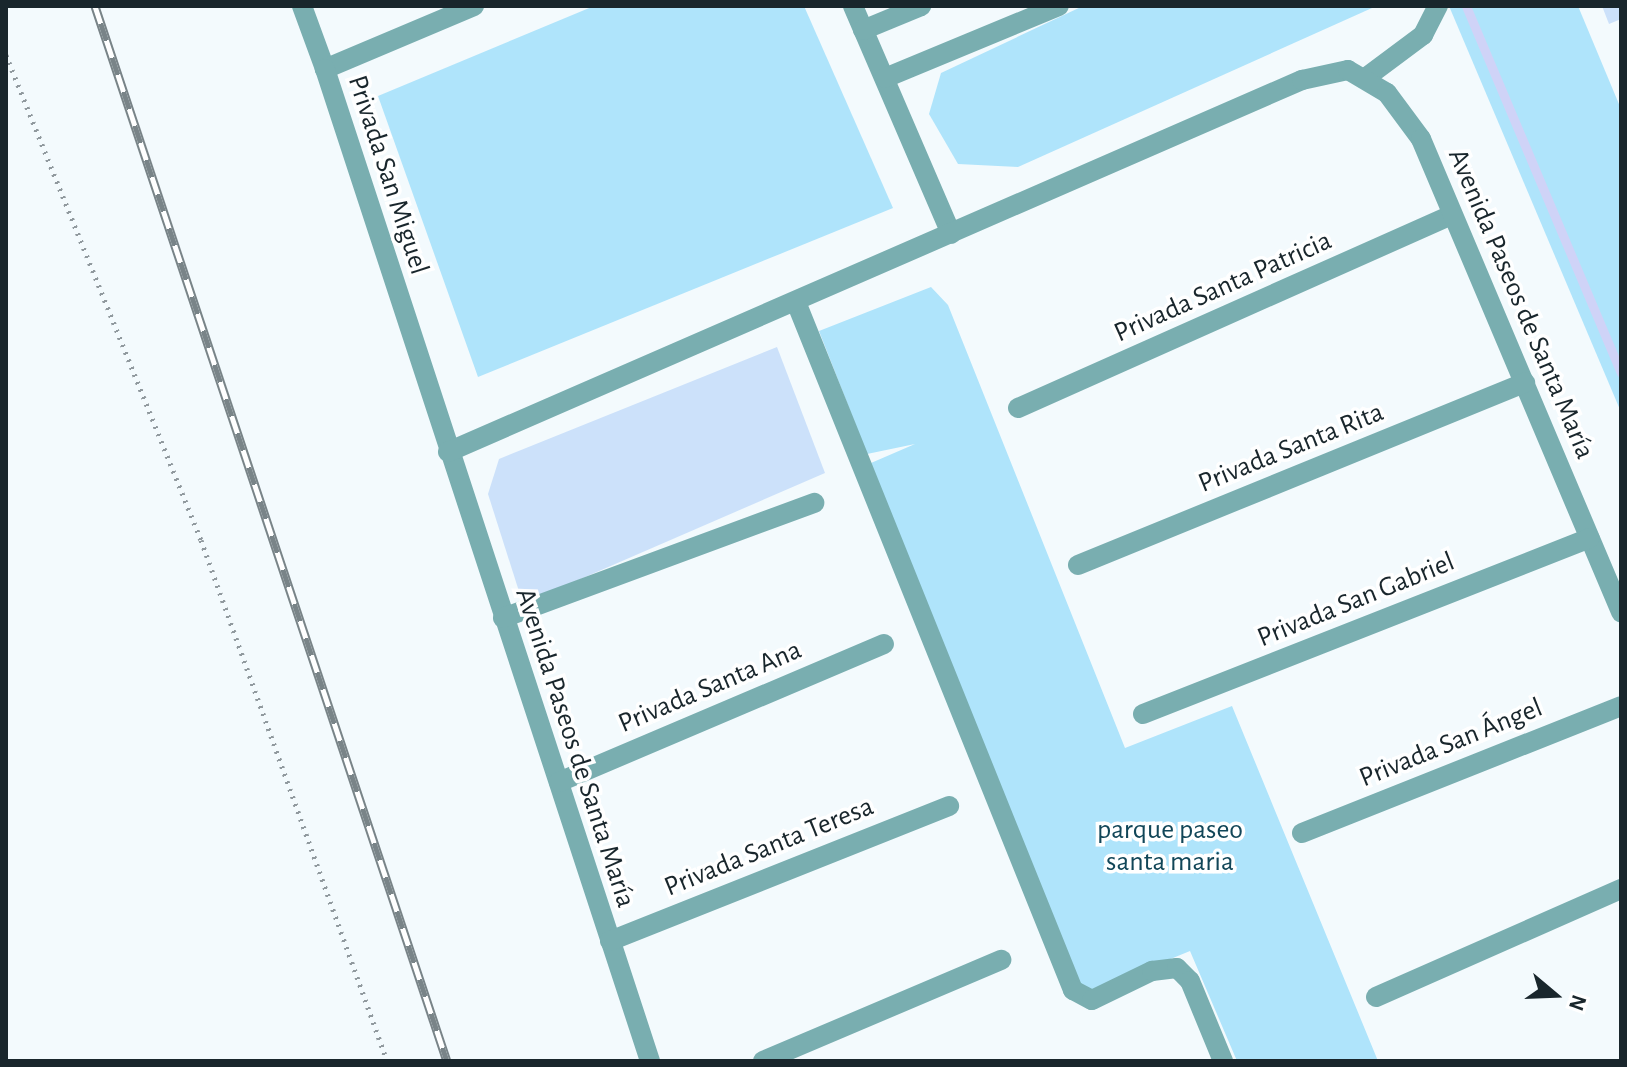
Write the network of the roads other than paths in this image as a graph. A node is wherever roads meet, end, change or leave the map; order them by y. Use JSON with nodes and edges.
{"nodes":[{"id":1,"x":302,"y":6,"type":"edge"},
{"id":2,"x":474,"y":6,"type":"edge"},
{"id":3,"x":853,"y":6,"type":"edge"},
{"id":4,"x":921,"y":6,"type":"edge"},
{"id":5,"x":1059,"y":6,"type":"edge"},
{"id":6,"x":1438,"y":6,"type":"edge"},
{"id":7,"x":863,"y":30,"type":"junction"},
{"id":8,"x":325,"y":69,"type":"junction"},
{"id":9,"x":1368,"y":76,"type":"junction"},
{"id":10,"x":885,"y":78,"type":"junction"},
{"id":11,"x":1450,"y":216,"type":"junction"},
{"id":12,"x":951,"y":234,"type":"junction"},
{"id":13,"x":796,"y":302,"type":"junction"},
{"id":14,"x":1525,"y":383,"type":"junction"},
{"id":15,"x":1018,"y":408,"type":"dead end"},
{"id":16,"x":448,"y":452,"type":"junction"},
{"id":17,"x":814,"y":503,"type":"dead end"},
{"id":18,"x":1590,"y":538,"type":"junction"},
{"id":19,"x":1078,"y":565,"type":"dead end"},
{"id":20,"x":1621,"y":612,"type":"edge"},
{"id":21,"x":503,"y":618,"type":"junction"},
{"id":22,"x":884,"y":644,"type":"dead end"},
{"id":23,"x":1621,"y":706,"type":"edge"},
{"id":24,"x":1143,"y":714,"type":"dead end"},
{"id":25,"x":559,"y":782,"type":"junction"},
{"id":26,"x":949,"y":806,"type":"dead end"},
{"id":27,"x":1302,"y":833,"type":"dead end"},
{"id":28,"x":1621,"y":889,"type":"edge"},
{"id":29,"x":610,"y":941,"type":"junction"},
{"id":30,"x":1001,"y":960,"type":"dead end"},
{"id":31,"x":1376,"y":997,"type":"dead end"},
{"id":32,"x":650,"y":1061,"type":"edge"},
{"id":33,"x":763,"y":1061,"type":"edge"},
{"id":34,"x":1223,"y":1061,"type":"edge"}],
"edges":[{"from":1,"to":8,"type":"street"},
{"from":2,"to":8,"type":"street","name":"Privada San Miguel"},
{"from":3,"to":7,"type":"street"},
{"from":4,"to":7,"type":"street"},
{"from":5,"to":10,"type":"street"},
{"from":6,"to":9,"type":"street"},
{"from":7,"to":10,"type":"street"},
{"from":8,"to":16,"type":"street","name":"Privada San Miguel"},
{"from":9,"to":11,"type":"street","name":"Avenida Paseos de Santa María"},
{"from":9,"to":12,"type":"street"},
{"from":10,"to":12,"type":"street"},
{"from":11,"to":14,"type":"street","name":"Avenida Paseos de Santa María"},
{"from":11,"to":15,"type":"street","name":"Privada Santa Patricia"},
{"from":12,"to":13,"type":"street"},
{"from":13,"to":16,"type":"street"},
{"from":13,"to":34,"type":"street"},
{"from":14,"to":18,"type":"street","name":"Avenida Paseos de Santa María"},
{"from":14,"to":19,"type":"street","name":"Privada Santa Rita"},
{"from":16,"to":21,"type":"street","name":"Avenida Paseos de Santa María"},
{"from":17,"to":21,"type":"street"},
{"from":18,"to":20,"type":"street","name":"Avenida Paseos de Santa María"},
{"from":18,"to":24,"type":"street","name":"Privada San Gabriel"},
{"from":21,"to":25,"type":"street","name":"Avenida Paseos de Santa María"},
{"from":22,"to":25,"type":"street","name":"Privada Santa Ana"},
{"from":23,"to":27,"type":"street","name":"Privada San Ángel"},
{"from":25,"to":29,"type":"street","name":"Avenida Paseos de Santa María"},
{"from":26,"to":29,"type":"street","name":"Privada Santa Teresa"},
{"from":28,"to":31,"type":"street"},
{"from":29,"to":32,"type":"street","name":"Avenida Paseos de Santa María"},
{"from":30,"to":33,"type":"street"}]}
